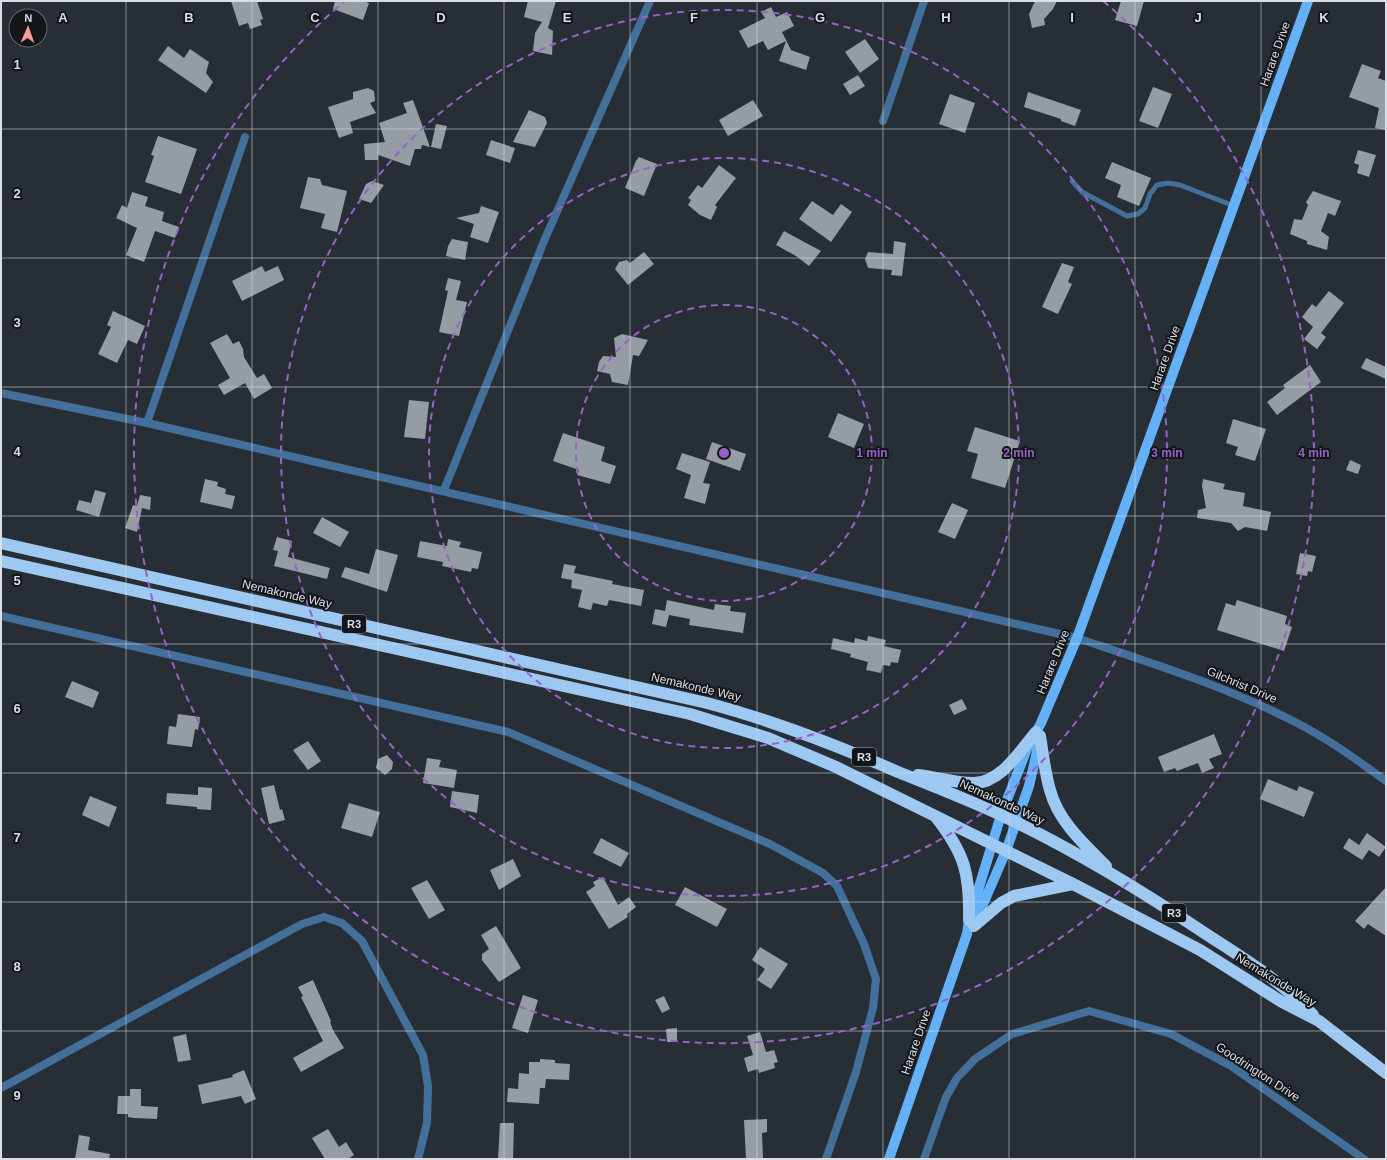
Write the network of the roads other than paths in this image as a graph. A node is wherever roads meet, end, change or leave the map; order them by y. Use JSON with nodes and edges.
{"nodes":[{"id":1,"x":650,"y":1,"type":"edge"},
{"id":2,"x":924,"y":1,"type":"edge"},
{"id":3,"x":1308,"y":1,"type":"edge"},
{"id":4,"x":883,"y":121,"type":"dead end"},
{"id":5,"x":245,"y":137,"type":"dead end"},
{"id":6,"x":1072,"y":181,"type":"dead end"},
{"id":7,"x":1234,"y":206,"type":"junction"},
{"id":8,"x":1,"y":393,"type":"edge"},
{"id":9,"x":147,"y":423,"type":"junction"},
{"id":10,"x":444,"y":490,"type":"junction"},
{"id":11,"x":1,"y":543,"type":"edge"},
{"id":12,"x":1,"y":561,"type":"edge"},
{"id":13,"x":1,"y":616,"type":"edge"},
{"id":14,"x":1077,"y":638,"type":"junction"},
{"id":15,"x":1039,"y":730,"type":"junction"},
{"id":16,"x":897,"y":771,"type":"junction"},
{"id":17,"x":1386,"y":781,"type":"edge"},
{"id":18,"x":934,"y":814,"type":"junction"},
{"id":19,"x":1001,"y":815,"type":"junction"},
{"id":20,"x":1016,"y":822,"type":"junction"},
{"id":21,"x":991,"y":843,"type":"junction"},
{"id":22,"x":1006,"y":851,"type":"junction"},
{"id":23,"x":1115,"y":875,"type":"junction"},
{"id":24,"x":1073,"y":884,"type":"junction"},
{"id":25,"x":970,"y":926,"type":"junction"},
{"id":26,"x":1319,"y":1021,"type":"junction"},
{"id":27,"x":1386,"y":1073,"type":"edge"},
{"id":28,"x":1,"y":1088,"type":"edge"},
{"id":29,"x":418,"y":1159,"type":"edge"},
{"id":30,"x":826,"y":1159,"type":"edge"},
{"id":31,"x":889,"y":1159,"type":"edge"},
{"id":32,"x":924,"y":1159,"type":"edge"},
{"id":33,"x":1364,"y":1159,"type":"edge"}],
"edges":[{"from":1,"to":10,"type":"street"},
{"from":2,"to":4,"type":"street"},
{"from":3,"to":7,"type":"main road","name":"Harare Drive"},
{"from":5,"to":9,"type":"street"},
{"from":6,"to":7,"type":"lane"},
{"from":7,"to":14,"type":"main road","name":"Harare Drive"},
{"from":8,"to":9,"type":"street","name":"Gilchrist Drive"},
{"from":9,"to":10,"type":"street","name":"Gilchrist Drive"},
{"from":10,"to":14,"type":"street","name":"Gilchrist Drive"},
{"from":11,"to":16,"type":"highway","name":"Nemakonde Way","number":"R3"},
{"from":12,"to":18,"type":"highway","number":"R3"},
{"from":13,"to":30,"type":"street"},
{"from":14,"to":15,"type":"main road","name":"Harare Drive"},
{"from":14,"to":17,"type":"street","name":"Gilchrist Drive"},
{"from":15,"to":16,"type":"highway"},
{"from":15,"to":19,"type":"main road","name":"Harare Drive"},
{"from":15,"to":20,"type":"main road","name":"Harare Drive"},
{"from":15,"to":23,"type":"highway"},
{"from":16,"to":19,"type":"highway","name":"Nemakonde Way","number":"R3"},
{"from":18,"to":21,"type":"highway","number":"R3"},
{"from":18,"to":25,"type":"highway"},
{"from":19,"to":20,"type":"highway","name":"Nemakonde Way","number":"R3"},
{"from":19,"to":21,"type":"main road","name":"Harare Drive"},
{"from":20,"to":22,"type":"main road","name":"Harare Drive"},
{"from":20,"to":23,"type":"highway","name":"Nemakonde Way","number":"R3"},
{"from":21,"to":22,"type":"highway","number":"R3"},
{"from":21,"to":25,"type":"main road","name":"Harare Drive"},
{"from":22,"to":24,"type":"highway","name":"Nemakonde Way","number":"R3"},
{"from":22,"to":25,"type":"main road","name":"Harare Drive"},
{"from":23,"to":26,"type":"highway","name":"Nemakonde Way","number":"R3"},
{"from":24,"to":25,"type":"highway"},
{"from":24,"to":26,"type":"highway","name":"Nemakonde Way","number":"R3"},
{"from":25,"to":31,"type":"main road","name":"Harare Drive"},
{"from":26,"to":27,"type":"highway","name":"Nemakonde Way","number":"R3"},
{"from":28,"to":29,"type":"street"},
{"from":32,"to":33,"type":"street","name":"Goodrington Drive"}]}
